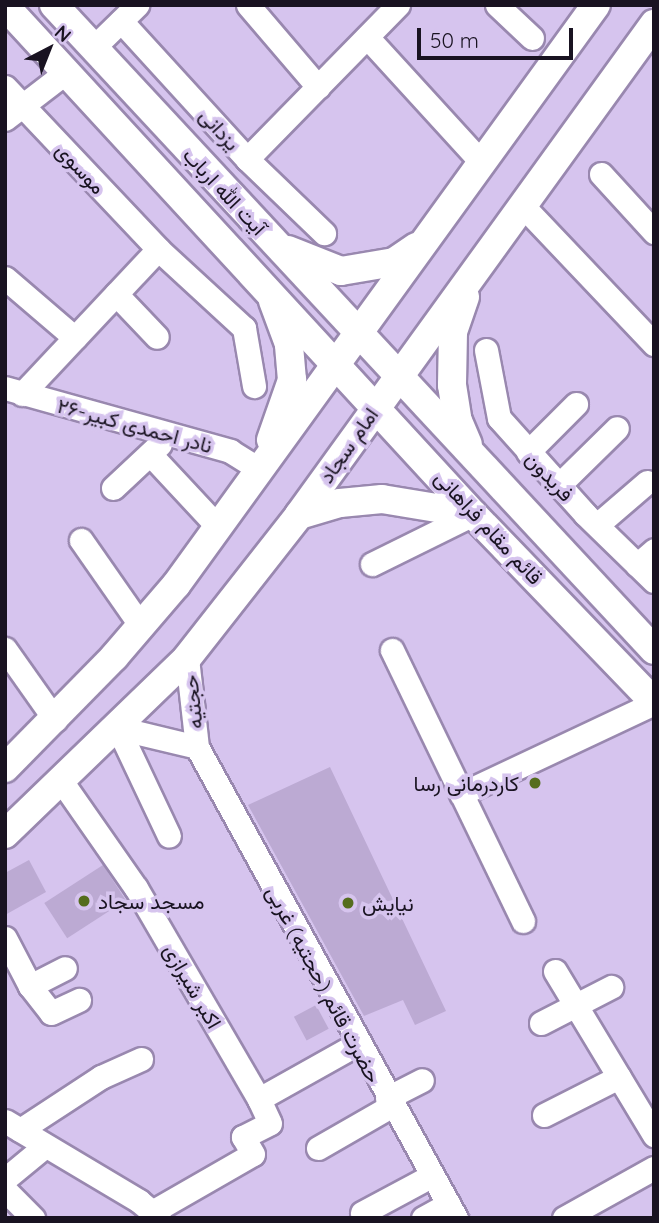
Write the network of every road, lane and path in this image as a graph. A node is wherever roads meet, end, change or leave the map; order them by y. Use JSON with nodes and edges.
{"nodes":[{"id":1,"x":248,"y":5,"type":"edge"},
{"id":2,"x":398,"y":5,"type":"edge"},
{"id":3,"x":497,"y":5,"type":"edge"},
{"id":4,"x":596,"y":5,"type":"edge"},
{"id":5,"x":5,"y":6,"type":"edge"},
{"id":6,"x":57,"y":8,"type":"edge"},
{"id":7,"x":129,"y":13,"type":"edge"},
{"id":8,"x":371,"y":22,"type":"edge"},
{"id":9,"x":653,"y":28,"type":"edge"},
{"id":10,"x":33,"y":36,"type":"junction"},
{"id":11,"x":532,"y":38,"type":"dead end"},
{"id":12,"x":93,"y":48,"type":"junction"},
{"id":13,"x":66,"y":72,"type":"junction"},
{"id":14,"x":318,"y":87,"type":"junction"},
{"id":15,"x":5,"y":88,"type":"edge"},
{"id":16,"x":14,"y":112,"type":"edge"},
{"id":17,"x":247,"y":159,"type":"junction"},
{"id":18,"x":482,"y":163,"type":"junction"},
{"id":19,"x":601,"y":174,"type":"dead end"},
{"id":20,"x":522,"y":205,"type":"junction"},
{"id":21,"x":654,"y":232,"type":"edge"},
{"id":22,"x":324,"y":233,"type":"dead end"},
{"id":23,"x":432,"y":234,"type":"junction"},
{"id":24,"x":271,"y":240,"type":"junction"},
{"id":25,"x":158,"y":249,"type":"junction"},
{"id":26,"x":253,"y":273,"type":"junction"},
{"id":27,"x":472,"y":273,"type":"junction"},
{"id":28,"x":5,"y":278,"type":"edge"},
{"id":29,"x":116,"y":294,"type":"junction"},
{"id":30,"x":359,"y":334,"type":"junction"},
{"id":31,"x":158,"y":337,"type":"dead end"},
{"id":32,"x":75,"y":338,"type":"junction"},
{"id":33,"x":654,"y":344,"type":"edge"},
{"id":34,"x":486,"y":350,"type":"dead end"},
{"id":35,"x":332,"y":357,"type":"junction"},
{"id":36,"x":397,"y":376,"type":"junction"},
{"id":37,"x":254,"y":386,"type":"dead end"},
{"id":38,"x":14,"y":391,"type":"edge"},
{"id":39,"x":376,"y":404,"type":"junction"},
{"id":40,"x":576,"y":404,"type":"dead end"},
{"id":41,"x":617,"y":428,"type":"dead end"},
{"id":42,"x":170,"y":434,"type":"junction"},
{"id":43,"x":528,"y":452,"type":"junction"},
{"id":44,"x":150,"y":454,"type":"junction"},
{"id":45,"x":475,"y":460,"type":"junction"},
{"id":46,"x":261,"y":470,"type":"junction"},
{"id":47,"x":647,"y":482,"type":"dead end"},
{"id":48,"x":559,"y":485,"type":"junction"},
{"id":49,"x":113,"y":488,"type":"dead end"},
{"id":50,"x":517,"y":504,"type":"junction"},
{"id":51,"x":299,"y":515,"type":"junction"},
{"id":52,"x":483,"y":522,"type":"junction"},
{"id":53,"x":597,"y":525,"type":"junction"},
{"id":54,"x":219,"y":528,"type":"junction"},
{"id":55,"x":81,"y":540,"type":"dead end"},
{"id":56,"x":645,"y":558,"type":"edge"},
{"id":57,"x":372,"y":564,"type":"dead end"},
{"id":58,"x":654,"y":581,"type":"edge"},
{"id":59,"x":141,"y":626,"type":"junction"},
{"id":60,"x":5,"y":649,"type":"edge"},
{"id":61,"x":392,"y":650,"type":"dead end"},
{"id":62,"x":654,"y":650,"type":"edge"},
{"id":63,"x":187,"y":658,"type":"junction"},
{"id":64,"x":654,"y":703,"type":"edge"},
{"id":65,"x":55,"y":720,"type":"junction"},
{"id":66,"x":118,"y":728,"type":"junction"},
{"id":67,"x":197,"y":747,"type":"junction"},
{"id":68,"x":5,"y":768,"type":"edge"},
{"id":69,"x":62,"y":782,"type":"junction"},
{"id":70,"x":461,"y":794,"type":"junction"},
{"id":71,"x":5,"y":834,"type":"edge"},
{"id":72,"x":169,"y":836,"type":"dead end"},
{"id":73,"x":523,"y":921,"type":"dead end"},
{"id":74,"x":5,"y":938,"type":"edge"},
{"id":75,"x":65,"y":968,"type":"dead end"},
{"id":76,"x":555,"y":971,"type":"dead end"},
{"id":77,"x":30,"y":986,"type":"junction"},
{"id":78,"x":611,"y":988,"type":"dead end"},
{"id":79,"x":79,"y":1000,"type":"dead end"},
{"id":80,"x":575,"y":1005,"type":"junction"},
{"id":81,"x":541,"y":1023,"type":"dead end"},
{"id":82,"x":357,"y":1044,"type":"junction"},
{"id":83,"x":141,"y":1059,"type":"dead end"},
{"id":84,"x":619,"y":1077,"type":"junction"},
{"id":85,"x":422,"y":1080,"type":"dead end"},
{"id":86,"x":259,"y":1099,"type":"junction"},
{"id":87,"x":389,"y":1102,"type":"junction"},
{"id":88,"x":544,"y":1115,"type":"dead end"},
{"id":89,"x":12,"y":1126,"type":"edge"},
{"id":90,"x":654,"y":1135,"type":"edge"},
{"id":91,"x":45,"y":1146,"type":"junction"},
{"id":92,"x":318,"y":1148,"type":"dead end"},
{"id":93,"x":652,"y":1172,"type":"edge"},
{"id":94,"x":431,"y":1176,"type":"junction"},
{"id":95,"x":5,"y":1179,"type":"edge"},
{"id":96,"x":5,"y":1189,"type":"edge"},
{"id":97,"x":452,"y":1211,"type":"edge"},
{"id":98,"x":362,"y":1213,"type":"dead end"},
{"id":99,"x":155,"y":1215,"type":"edge"},
{"id":100,"x":33,"y":1218,"type":"edge"},
{"id":101,"x":424,"y":1218,"type":"edge"},
{"id":102,"x":564,"y":1218,"type":"edge"}],
"edges":[{"from":1,"to":14,"type":"street"},
{"from":2,"to":8,"type":"street"},
{"from":3,"to":11,"type":"street"},
{"from":4,"to":18,"type":"main road"},
{"from":5,"to":10,"type":"main road","name":"آیت الله ارباب"},
{"from":6,"to":10,"type":"main road"},
{"from":6,"to":12,"type":"main road","name":"آیت الله ارباب"},
{"from":7,"to":12,"type":"street"},
{"from":7,"to":17,"type":"street","name":"یزدانی"},
{"from":8,"to":14,"type":"street"},
{"from":8,"to":18,"type":"street"},
{"from":9,"to":20,"type":"main road","name":"امام سجاد"},
{"from":10,"to":13,"type":"main road","name":"آیت الله ارباب"},
{"from":12,"to":24,"type":"main road","name":"آیت الله ارباب"},
{"from":13,"to":16,"type":"street"},
{"from":13,"to":26,"type":"main road","name":"آیت الله ارباب"},
{"from":14,"to":17,"type":"street"},
{"from":15,"to":16,"type":"street","name":"موسوی"},
{"from":16,"to":25,"type":"street","name":"موسوی"},
{"from":17,"to":22,"type":"street","name":"یزدانی"},
{"from":18,"to":23,"type":"main road"},
{"from":19,"to":21,"type":"street"},
{"from":20,"to":27,"type":"main road","name":"امام سجاد"},
{"from":20,"to":33,"type":"street"},
{"from":23,"to":24,"type":"main road"},
{"from":23,"to":30,"type":"main road"},
{"from":24,"to":30,"type":"main road","name":"آیت الله ارباب"},
{"from":25,"to":29,"type":"street"},
{"from":25,"to":37,"type":"street","name":"موسوی"},
{"from":26,"to":35,"type":"main road","name":"آیت الله ارباب"},
{"from":26,"to":46,"type":"main road"},
{"from":27,"to":36,"type":"main road","name":"امام سجاد"},
{"from":27,"to":45,"type":"main road"},
{"from":28,"to":32,"type":"street"},
{"from":29,"to":31,"type":"street"},
{"from":29,"to":32,"type":"street"},
{"from":30,"to":35,"type":"main road"},
{"from":30,"to":36,"type":"main road","name":"آیت الله ارباب"},
{"from":32,"to":38,"type":"street"},
{"from":34,"to":43,"type":"street","name":"فریدون"},
{"from":35,"to":39,"type":"main road","name":"قائم مقام فراهانی"},
{"from":35,"to":46,"type":"main road"},
{"from":36,"to":39,"type":"main road","name":"امام سجاد"},
{"from":36,"to":45,"type":"main road","name":"قائم مقام فراهانی"},
{"from":38,"to":42,"type":"street","name":"۲۶-نادر احمدی کبیر"},
{"from":39,"to":51,"type":"main road","name":"امام سجاد"},
{"from":39,"to":52,"type":"main road","name":"قائم مقام فراهانی"},
{"from":40,"to":43,"type":"street"},
{"from":41,"to":48,"type":"street"},
{"from":42,"to":44,"type":"street"},
{"from":42,"to":46,"type":"street","name":"۲۶-نادر احمدی کبیر"},
{"from":43,"to":48,"type":"street","name":"فریدون"},
{"from":44,"to":49,"type":"street"},
{"from":44,"to":54,"type":"street"},
{"from":45,"to":50,"type":"main road","name":"قائم مقام فراهانی"},
{"from":46,"to":54,"type":"main road"},
{"from":47,"to":53,"type":"street"},
{"from":48,"to":53,"type":"street","name":"فریدون"},
{"from":50,"to":52,"type":"main road"},
{"from":50,"to":62,"type":"main road","name":"قائم مقام فراهانی"},
{"from":51,"to":52,"type":"main road"},
{"from":51,"to":63,"type":"main road","name":"امام سجاد"},
{"from":52,"to":57,"type":"street"},
{"from":52,"to":64,"type":"main road","name":"قائم مقام فراهانی"},
{"from":53,"to":56,"type":"street","name":"فریدون"},
{"from":54,"to":59,"type":"main road"},
{"from":55,"to":59,"type":"street"},
{"from":56,"to":58,"type":"street","name":"فریدون"},
{"from":59,"to":65,"type":"main road"},
{"from":60,"to":65,"type":"street"},
{"from":61,"to":70,"type":"street"},
{"from":63,"to":66,"type":"main road","name":"امام سجاد"},
{"from":63,"to":67,"type":"street","name":"حجتیه"},
{"from":64,"to":70,"type":"street"},
{"from":65,"to":68,"type":"main road"},
{"from":66,"to":67,"type":"street","name":"حجتیه"},
{"from":66,"to":69,"type":"main road","name":"امام سجاد"},
{"from":66,"to":72,"type":"street"},
{"from":67,"to":82,"type":"street","name":"حضرت قائم (حجتیه) غربی"},
{"from":69,"to":71,"type":"main road","name":"امام سجاد"},
{"from":69,"to":86,"type":"street","name":"اکبر شیرازی"},
{"from":70,"to":73,"type":"street"},
{"from":74,"to":77,"type":"street"},
{"from":75,"to":77,"type":"street"},
{"from":76,"to":80,"type":"street"},
{"from":77,"to":79,"type":"street"},
{"from":78,"to":80,"type":"street"},
{"from":80,"to":81,"type":"street"},
{"from":80,"to":84,"type":"street"},
{"from":82,"to":86,"type":"street"},
{"from":82,"to":87,"type":"street","name":"حضرت قائم (حجتیه) غربی"},
{"from":83,"to":89,"type":"street"},
{"from":84,"to":88,"type":"street"},
{"from":84,"to":90,"type":"street"},
{"from":85,"to":87,"type":"street"},
{"from":86,"to":99,"type":"street"},
{"from":87,"to":92,"type":"street"},
{"from":87,"to":94,"type":"street","name":"حضرت قائم (حجتیه) غربی"},
{"from":89,"to":91,"type":"street"},
{"from":91,"to":95,"type":"street"},
{"from":91,"to":99,"type":"street"},
{"from":93,"to":102,"type":"street"},
{"from":94,"to":97,"type":"street","name":"حضرت قائم (حجتیه) غربی"},
{"from":94,"to":98,"type":"street"},
{"from":96,"to":100,"type":"street"},
{"from":97,"to":101,"type":"street"}]}
